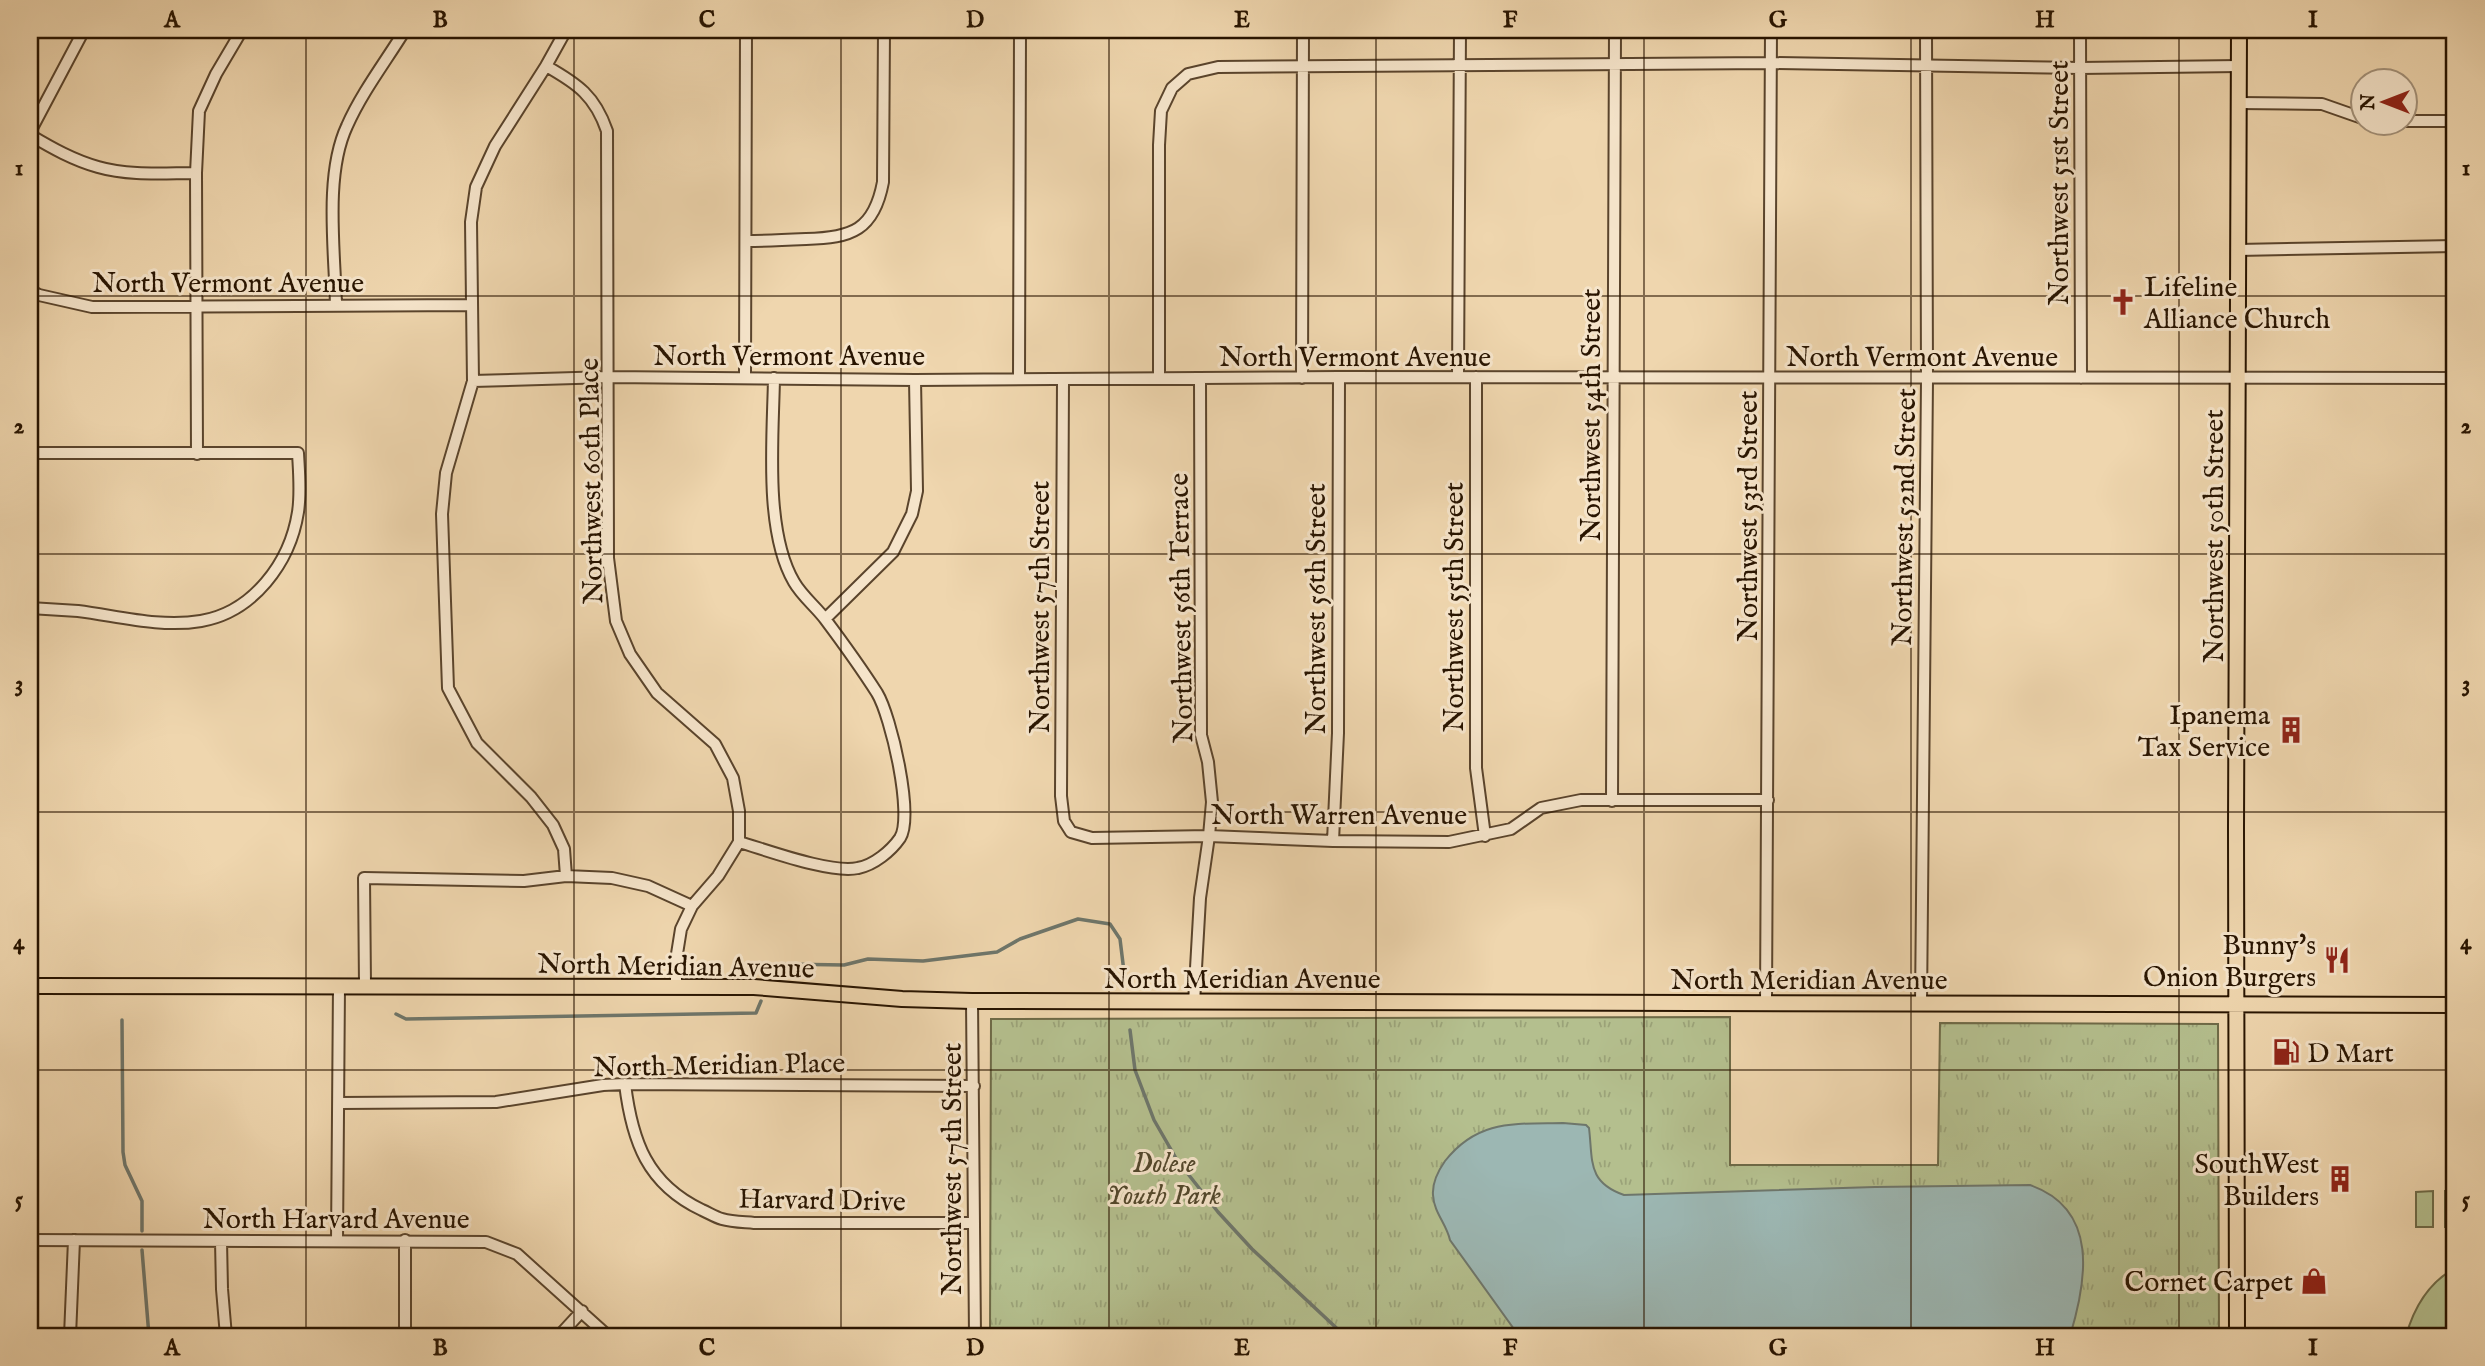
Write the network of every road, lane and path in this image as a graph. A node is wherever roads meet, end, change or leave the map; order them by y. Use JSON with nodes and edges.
{"nodes":[{"id":1,"x":85,"y":30,"type":"edge"},
{"id":2,"x":242,"y":30,"type":"edge"},
{"id":3,"x":405,"y":30,"type":"edge"},
{"id":4,"x":566,"y":30,"type":"edge"},
{"id":5,"x":746,"y":30,"type":"edge"},
{"id":6,"x":884,"y":30,"type":"edge"},
{"id":7,"x":1020,"y":30,"type":"edge"},
{"id":8,"x":1303,"y":30,"type":"edge"},
{"id":9,"x":1460,"y":30,"type":"edge"},
{"id":10,"x":1615,"y":30,"type":"edge"},
{"id":11,"x":1771,"y":30,"type":"edge"},
{"id":12,"x":1926,"y":30,"type":"edge"},
{"id":13,"x":2080,"y":30,"type":"edge"},
{"id":14,"x":2239,"y":30,"type":"edge"},
{"id":15,"x":1771,"y":63,"type":"junction"},
{"id":16,"x":1459,"y":65,"type":"junction"},
{"id":17,"x":1615,"y":65,"type":"junction"},
{"id":18,"x":546,"y":66,"type":"junction"},
{"id":19,"x":1303,"y":66,"type":"junction"},
{"id":20,"x":2239,"y":66,"type":"junction"},
{"id":21,"x":1926,"y":67,"type":"junction"},
{"id":22,"x":2080,"y":68,"type":"junction"},
{"id":23,"x":2239,"y":103,"type":"junction"},
{"id":24,"x":2348,"y":113,"type":"edge"},
{"id":25,"x":2418,"y":121,"type":"edge"},
{"id":26,"x":2455,"y":121,"type":"edge"},
{"id":27,"x":30,"y":133,"type":"edge"},
{"id":28,"x":196,"y":173,"type":"junction"},
{"id":29,"x":746,"y":241,"type":"junction"},
{"id":30,"x":2455,"y":246,"type":"edge"},
{"id":31,"x":2238,"y":250,"type":"junction"},
{"id":32,"x":30,"y":290,"type":"edge"},
{"id":33,"x":471,"y":305,"type":"junction"},
{"id":34,"x":336,"y":306,"type":"junction"},
{"id":35,"x":197,"y":307,"type":"junction"},
{"id":36,"x":609,"y":377,"type":"junction"},
{"id":37,"x":745,"y":377,"type":"junction"},
{"id":38,"x":1159,"y":377,"type":"junction"},
{"id":39,"x":1339,"y":377,"type":"junction"},
{"id":40,"x":1458,"y":377,"type":"junction"},
{"id":41,"x":1476,"y":377,"type":"junction"},
{"id":42,"x":774,"y":378,"type":"junction"},
{"id":43,"x":1019,"y":378,"type":"junction"},
{"id":44,"x":1302,"y":378,"type":"junction"},
{"id":45,"x":1613,"y":378,"type":"junction"},
{"id":46,"x":1771,"y":378,"type":"junction"},
{"id":47,"x":2081,"y":378,"type":"junction"},
{"id":48,"x":2237,"y":379,"type":"junction"},
{"id":49,"x":2455,"y":379,"type":"edge"},
{"id":50,"x":915,"y":380,"type":"junction"},
{"id":51,"x":1063,"y":380,"type":"junction"},
{"id":52,"x":1200,"y":380,"type":"junction"},
{"id":53,"x":1927,"y":380,"type":"junction"},
{"id":54,"x":473,"y":381,"type":"junction"},
{"id":55,"x":30,"y":453,"type":"edge"},
{"id":56,"x":197,"y":454,"type":"junction"},
{"id":57,"x":30,"y":608,"type":"edge"},
{"id":58,"x":825,"y":619,"type":"junction"},
{"id":59,"x":1768,"y":800,"type":"junction"},
{"id":60,"x":1612,"y":801,"type":"junction"},
{"id":61,"x":1071,"y":832,"type":"joint"},
{"id":62,"x":1209,"y":836,"type":"junction"},
{"id":63,"x":1485,"y":836,"type":"junction"},
{"id":64,"x":1333,"y":841,"type":"junction"},
{"id":65,"x":739,"y":842,"type":"junction"},
{"id":66,"x":566,"y":876,"type":"junction"},
{"id":67,"x":691,"y":906,"type":"junction"},
{"id":68,"x":365,"y":985,"type":"junction"},
{"id":69,"x":30,"y":986,"type":"edge"},
{"id":70,"x":339,"y":986,"type":"junction"},
{"id":71,"x":676,"y":986,"type":"junction"},
{"id":72,"x":972,"y":1001,"type":"junction"},
{"id":73,"x":1766,"y":1002,"type":"junction"},
{"id":74,"x":1194,"y":1003,"type":"junction"},
{"id":75,"x":1920,"y":1004,"type":"junction"},
{"id":76,"x":2237,"y":1004,"type":"junction"},
{"id":77,"x":2455,"y":1004,"type":"edge"},
{"id":78,"x":625,"y":1084,"type":"junction"},
{"id":79,"x":974,"y":1086,"type":"junction"},
{"id":80,"x":339,"y":1103,"type":"junction"},
{"id":81,"x":974,"y":1223,"type":"junction"},
{"id":82,"x":30,"y":1240,"type":"edge"},
{"id":83,"x":74,"y":1240,"type":"junction"},
{"id":84,"x":405,"y":1240,"type":"junction"},
{"id":85,"x":221,"y":1241,"type":"junction"},
{"id":86,"x":337,"y":1241,"type":"junction"},
{"id":87,"x":582,"y":1311,"type":"junction"},
{"id":88,"x":70,"y":1336,"type":"edge"},
{"id":89,"x":226,"y":1336,"type":"edge"},
{"id":90,"x":405,"y":1336,"type":"edge"},
{"id":91,"x":559,"y":1336,"type":"edge"},
{"id":92,"x":608,"y":1336,"type":"edge"},
{"id":93,"x":975,"y":1336,"type":"edge"},
{"id":94,"x":2237,"y":1336,"type":"edge"}],
"edges":[{"from":1,"to":27,"type":"street"},
{"from":2,"to":28,"type":"street"},
{"from":3,"to":34,"type":"street"},
{"from":4,"to":18,"type":"street"},
{"from":5,"to":29,"type":"street"},
{"from":6,"to":29,"type":"street"},
{"from":7,"to":43,"type":"street"},
{"from":8,"to":19,"type":"street"},
{"from":9,"to":16,"type":"street"},
{"from":10,"to":17,"type":"street","name":"Northwest 54th Street"},
{"from":11,"to":15,"type":"street","name":"Northwest 53rd Street"},
{"from":12,"to":21,"type":"street","name":"Northwest 52nd Street"},
{"from":13,"to":22,"type":"street","name":"Northwest 51st Street"},
{"from":14,"to":20,"type":"main road","name":"Northwest 50th Street"},
{"from":15,"to":17,"type":"street"},
{"from":15,"to":21,"type":"street"},
{"from":15,"to":46,"type":"street","name":"Northwest 53rd Street"},
{"from":16,"to":17,"type":"street"},
{"from":16,"to":19,"type":"street"},
{"from":16,"to":40,"type":"street"},
{"from":17,"to":45,"type":"street","name":"Northwest 54th Street"},
{"from":18,"to":33,"type":"street"},
{"from":18,"to":36,"type":"street","name":"Northwest 60th Place"},
{"from":19,"to":38,"type":"street"},
{"from":19,"to":44,"type":"street"},
{"from":20,"to":22,"type":"street"},
{"from":20,"to":23,"type":"main road","name":"Northwest 50th Street"},
{"from":21,"to":22,"type":"street"},
{"from":21,"to":53,"type":"street","name":"Northwest 52nd Street"},
{"from":22,"to":47,"type":"street","name":"Northwest 51st Street"},
{"from":23,"to":24,"type":"street"},
{"from":23,"to":31,"type":"main road","name":"Northwest 50th Street"},
{"from":25,"to":26,"type":"street"},
{"from":27,"to":28,"type":"street"},
{"from":28,"to":35,"type":"street"},
{"from":29,"to":37,"type":"street"},
{"from":30,"to":31,"type":"street"},
{"from":31,"to":48,"type":"main road","name":"Northwest 50th Street"},
{"from":32,"to":35,"type":"street","name":"North Vermont Avenue"},
{"from":33,"to":34,"type":"street","name":"North Vermont Avenue"},
{"from":33,"to":54,"type":"street"},
{"from":34,"to":35,"type":"street","name":"North Vermont Avenue"},
{"from":35,"to":56,"type":"street"},
{"from":36,"to":37,"type":"street","name":"North Vermont Avenue"},
{"from":36,"to":54,"type":"street","name":"North Vermont Avenue"},
{"from":36,"to":65,"type":"street","name":"Northwest 60th Place"},
{"from":37,"to":42,"type":"street","name":"North Vermont Avenue"},
{"from":38,"to":51,"type":"street","name":"North Vermont Avenue"},
{"from":38,"to":52,"type":"street","name":"North Vermont Avenue"},
{"from":39,"to":40,"type":"street","name":"North Vermont Avenue"},
{"from":39,"to":44,"type":"street","name":"North Vermont Avenue"},
{"from":39,"to":64,"type":"street","name":"Northwest 56th Street"},
{"from":40,"to":41,"type":"street","name":"North Vermont Avenue"},
{"from":41,"to":45,"type":"street","name":"North Vermont Avenue"},
{"from":41,"to":63,"type":"street","name":"Northwest 55th Street"},
{"from":42,"to":50,"type":"street","name":"North Vermont Avenue"},
{"from":42,"to":58,"type":"street"},
{"from":43,"to":50,"type":"street","name":"North Vermont Avenue"},
{"from":43,"to":51,"type":"street","name":"North Vermont Avenue"},
{"from":44,"to":52,"type":"street","name":"North Vermont Avenue"},
{"from":45,"to":46,"type":"street","name":"North Vermont Avenue"},
{"from":45,"to":60,"type":"street","name":"Northwest 54th Street"},
{"from":46,"to":53,"type":"street","name":"North Vermont Avenue"},
{"from":46,"to":59,"type":"street","name":"Northwest 53rd Street"},
{"from":47,"to":48,"type":"street","name":"North Vermont Avenue"},
{"from":47,"to":53,"type":"street","name":"North Vermont Avenue"},
{"from":48,"to":49,"type":"street"},
{"from":48,"to":76,"type":"main road","name":"Northwest 50th Street"},
{"from":50,"to":58,"type":"street"},
{"from":51,"to":61,"type":"street","name":"Northwest 57th Street"},
{"from":52,"to":62,"type":"street","name":"Northwest 56th Terrace"},
{"from":53,"to":75,"type":"street","name":"Northwest 52nd Street"},
{"from":54,"to":66,"type":"street"},
{"from":55,"to":56,"type":"street"},
{"from":56,"to":57,"type":"street"},
{"from":58,"to":65,"type":"street"},
{"from":59,"to":60,"type":"street","name":"North Warren Avenue"},
{"from":59,"to":73,"type":"street","name":"Northwest 53rd Street"},
{"from":60,"to":63,"type":"street","name":"North Warren Avenue"},
{"from":61,"to":62,"type":"street","name":"North Warren Avenue"},
{"from":62,"to":64,"type":"street","name":"North Warren Avenue"},
{"from":62,"to":74,"type":"street","name":"Northwest 56th Terrace"},
{"from":63,"to":64,"type":"street","name":"North Warren Avenue"},
{"from":65,"to":67,"type":"street"},
{"from":66,"to":67,"type":"street"},
{"from":66,"to":68,"type":"street"},
{"from":67,"to":71,"type":"street"},
{"from":68,"to":70,"type":"main road","name":"North Meridian Avenue"},
{"from":68,"to":71,"type":"main road","name":"North Meridian Avenue"},
{"from":69,"to":70,"type":"main road","name":"North Meridian Avenue"},
{"from":70,"to":80,"type":"street"},
{"from":71,"to":72,"type":"main road","name":"North Meridian Avenue"},
{"from":72,"to":74,"type":"main road","name":"North Meridian Avenue"},
{"from":72,"to":79,"type":"street","name":"Northwest 57th Street"},
{"from":73,"to":74,"type":"main road","name":"North Meridian Avenue"},
{"from":73,"to":75,"type":"main road","name":"North Meridian Avenue"},
{"from":75,"to":76,"type":"main road","name":"North Meridian Avenue"},
{"from":76,"to":77,"type":"main road","name":"North Meridian Avenue"},
{"from":76,"to":94,"type":"main road","name":"Northwest 50th Street"},
{"from":78,"to":79,"type":"street","name":"North Meridian Place"},
{"from":78,"to":80,"type":"street","name":"North Meridian Place"},
{"from":78,"to":81,"type":"street","name":"Harvard Drive"},
{"from":79,"to":81,"type":"street","name":"Northwest 57th Street"},
{"from":80,"to":86,"type":"street"},
{"from":81,"to":93,"type":"street","name":"Northwest 57th Street"},
{"from":82,"to":83,"type":"street","name":"North Harvard Avenue"},
{"from":83,"to":85,"type":"street","name":"North Harvard Avenue"},
{"from":83,"to":88,"type":"street"},
{"from":84,"to":86,"type":"street","name":"North Harvard Avenue"},
{"from":84,"to":87,"type":"street","name":"North Harvard Avenue"},
{"from":84,"to":90,"type":"street"},
{"from":85,"to":86,"type":"street","name":"North Harvard Avenue"},
{"from":85,"to":89,"type":"street"},
{"from":87,"to":91,"type":"street"},
{"from":87,"to":92,"type":"street","name":"North Harvard Avenue"}]}
